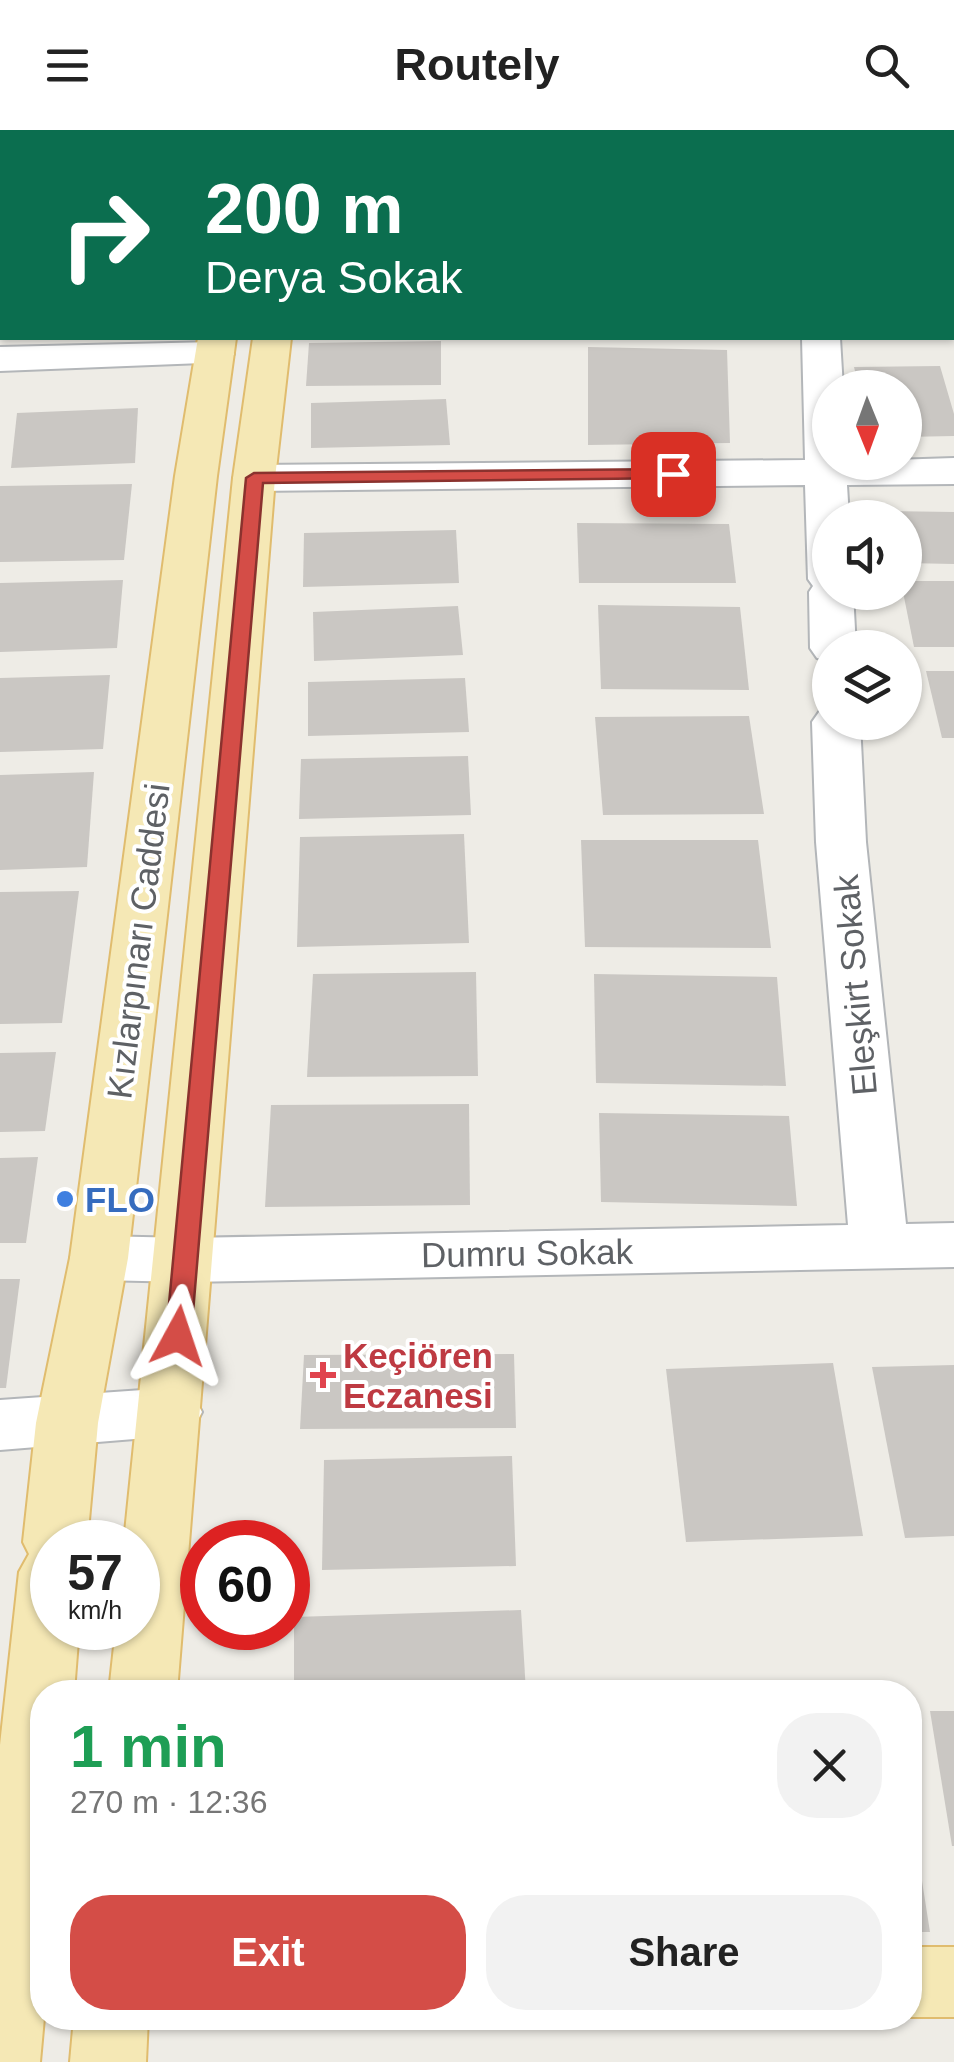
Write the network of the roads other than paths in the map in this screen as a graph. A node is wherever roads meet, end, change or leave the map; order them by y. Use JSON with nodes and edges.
{"nodes":[{"id":1,"x":272,"y":340,"type":"edge"},
{"id":2,"x":821,"y":340,"type":"edge"},
{"id":3,"x":215,"y":346,"type":"edge"},
{"id":4,"x":0,"y":358,"type":"edge"},
{"id":5,"x":822,"y":370,"type":"edge"},
{"id":6,"x":812,"y":472,"type":"edge"},
{"id":7,"x":922,"y":472,"type":"edge"},
{"id":8,"x":954,"y":472,"type":"edge"},
{"id":9,"x":254,"y":478,"type":"junction"},
{"id":10,"x":837,"y":740,"type":"edge"},
{"id":11,"x":954,"y":1245,"type":"edge"},
{"id":12,"x":879,"y":1246,"type":"junction"},
{"id":13,"x":99,"y":1258,"type":"junction"},
{"id":14,"x":186,"y":1260,"type":"junction"},
{"id":15,"x":171,"y":1412,"type":"junction"},
{"id":16,"x":67,"y":1423,"type":"junction"},
{"id":17,"x":0,"y":1424,"type":"edge"},
{"id":18,"x":57,"y":1520,"type":"edge"},
{"id":19,"x":46,"y":1650,"type":"edge"},
{"id":20,"x":44,"y":1680,"type":"edge"},
{"id":21,"x":144,"y":1680,"type":"edge"},
{"id":22,"x":30,"y":1862,"type":"edge"},
{"id":23,"x":922,"y":1982,"type":"edge"},
{"id":24,"x":954,"y":1982,"type":"edge"},
{"id":25,"x":18,"y":2020,"type":"edge"},
{"id":26,"x":110,"y":2030,"type":"edge"},
{"id":27,"x":108,"y":2062,"type":"edge"}],
"edges":[{"from":1,"to":9,"type":"main road","name":"Kızlarpınarı Caddesi"},
{"from":2,"to":5,"type":"street"},
{"from":3,"to":4,"type":"street"},
{"from":3,"to":13,"type":"main road","name":"Kızlarpınarı Caddesi"},
{"from":6,"to":9,"type":"street"},
{"from":7,"to":8,"type":"street"},
{"from":9,"to":14,"type":"main road","name":"Kızlarpınarı Caddesi"},
{"from":10,"to":12,"type":"street","name":"Eleşkirt Sokak"},
{"from":11,"to":12,"type":"street","name":"Dumru Sokak"},
{"from":12,"to":14,"type":"street","name":"Dumru Sokak"},
{"from":13,"to":14,"type":"street","name":"Dumru Sokak"},
{"from":13,"to":16,"type":"main road","name":"Kızlarpınarı Caddesi"},
{"from":14,"to":15,"type":"main road","name":"Kızlarpınarı Caddesi"},
{"from":15,"to":16,"type":"street"},
{"from":15,"to":21,"type":"main road","name":"Kızlarpınarı Caddesi"},
{"from":16,"to":17,"type":"street"},
{"from":16,"to":18,"type":"main road","name":"Kızlarpınarı Caddesi"},
{"from":19,"to":20,"type":"main road"},
{"from":22,"to":25,"type":"main road"},
{"from":23,"to":24,"type":"main road"},
{"from":26,"to":27,"type":"main road"}]}
